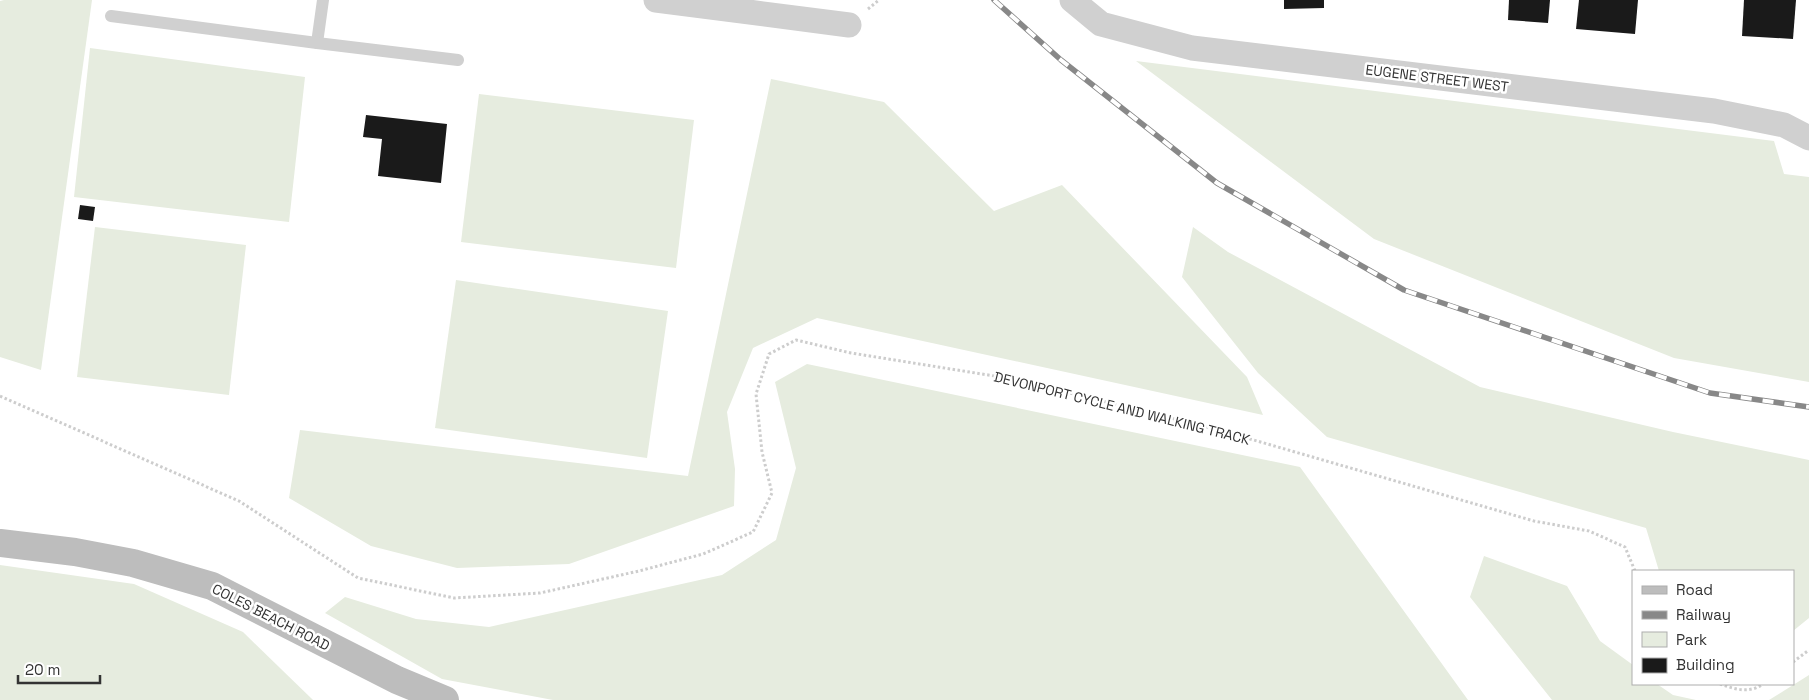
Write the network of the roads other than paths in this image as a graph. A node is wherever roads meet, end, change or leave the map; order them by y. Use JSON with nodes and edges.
{"nodes":[{"id":1,"x":322,"y":0,"type":"edge"},
{"id":2,"x":656,"y":0,"type":"edge"},
{"id":3,"x":1072,"y":0,"type":"edge"},
{"id":4,"x":111,"y":16,"type":"dead end"},
{"id":5,"x":848,"y":25,"type":"dead end"},
{"id":6,"x":317,"y":43,"type":"junction"},
{"id":7,"x":458,"y":60,"type":"dead end"},
{"id":8,"x":1809,"y":138,"type":"edge"},
{"id":9,"x":0,"y":543,"type":"edge"},
{"id":10,"x":445,"y":700,"type":"edge"}],
"edges":[{"from":1,"to":6,"type":"lane"},
{"from":2,"to":5,"type":"street"},
{"from":3,"to":8,"type":"street","name":"EUGENE STREET WEST"},
{"from":4,"to":6,"type":"lane"},
{"from":6,"to":7,"type":"lane"},
{"from":9,"to":10,"type":"street","name":"COLES BEACH ROAD"}]}
